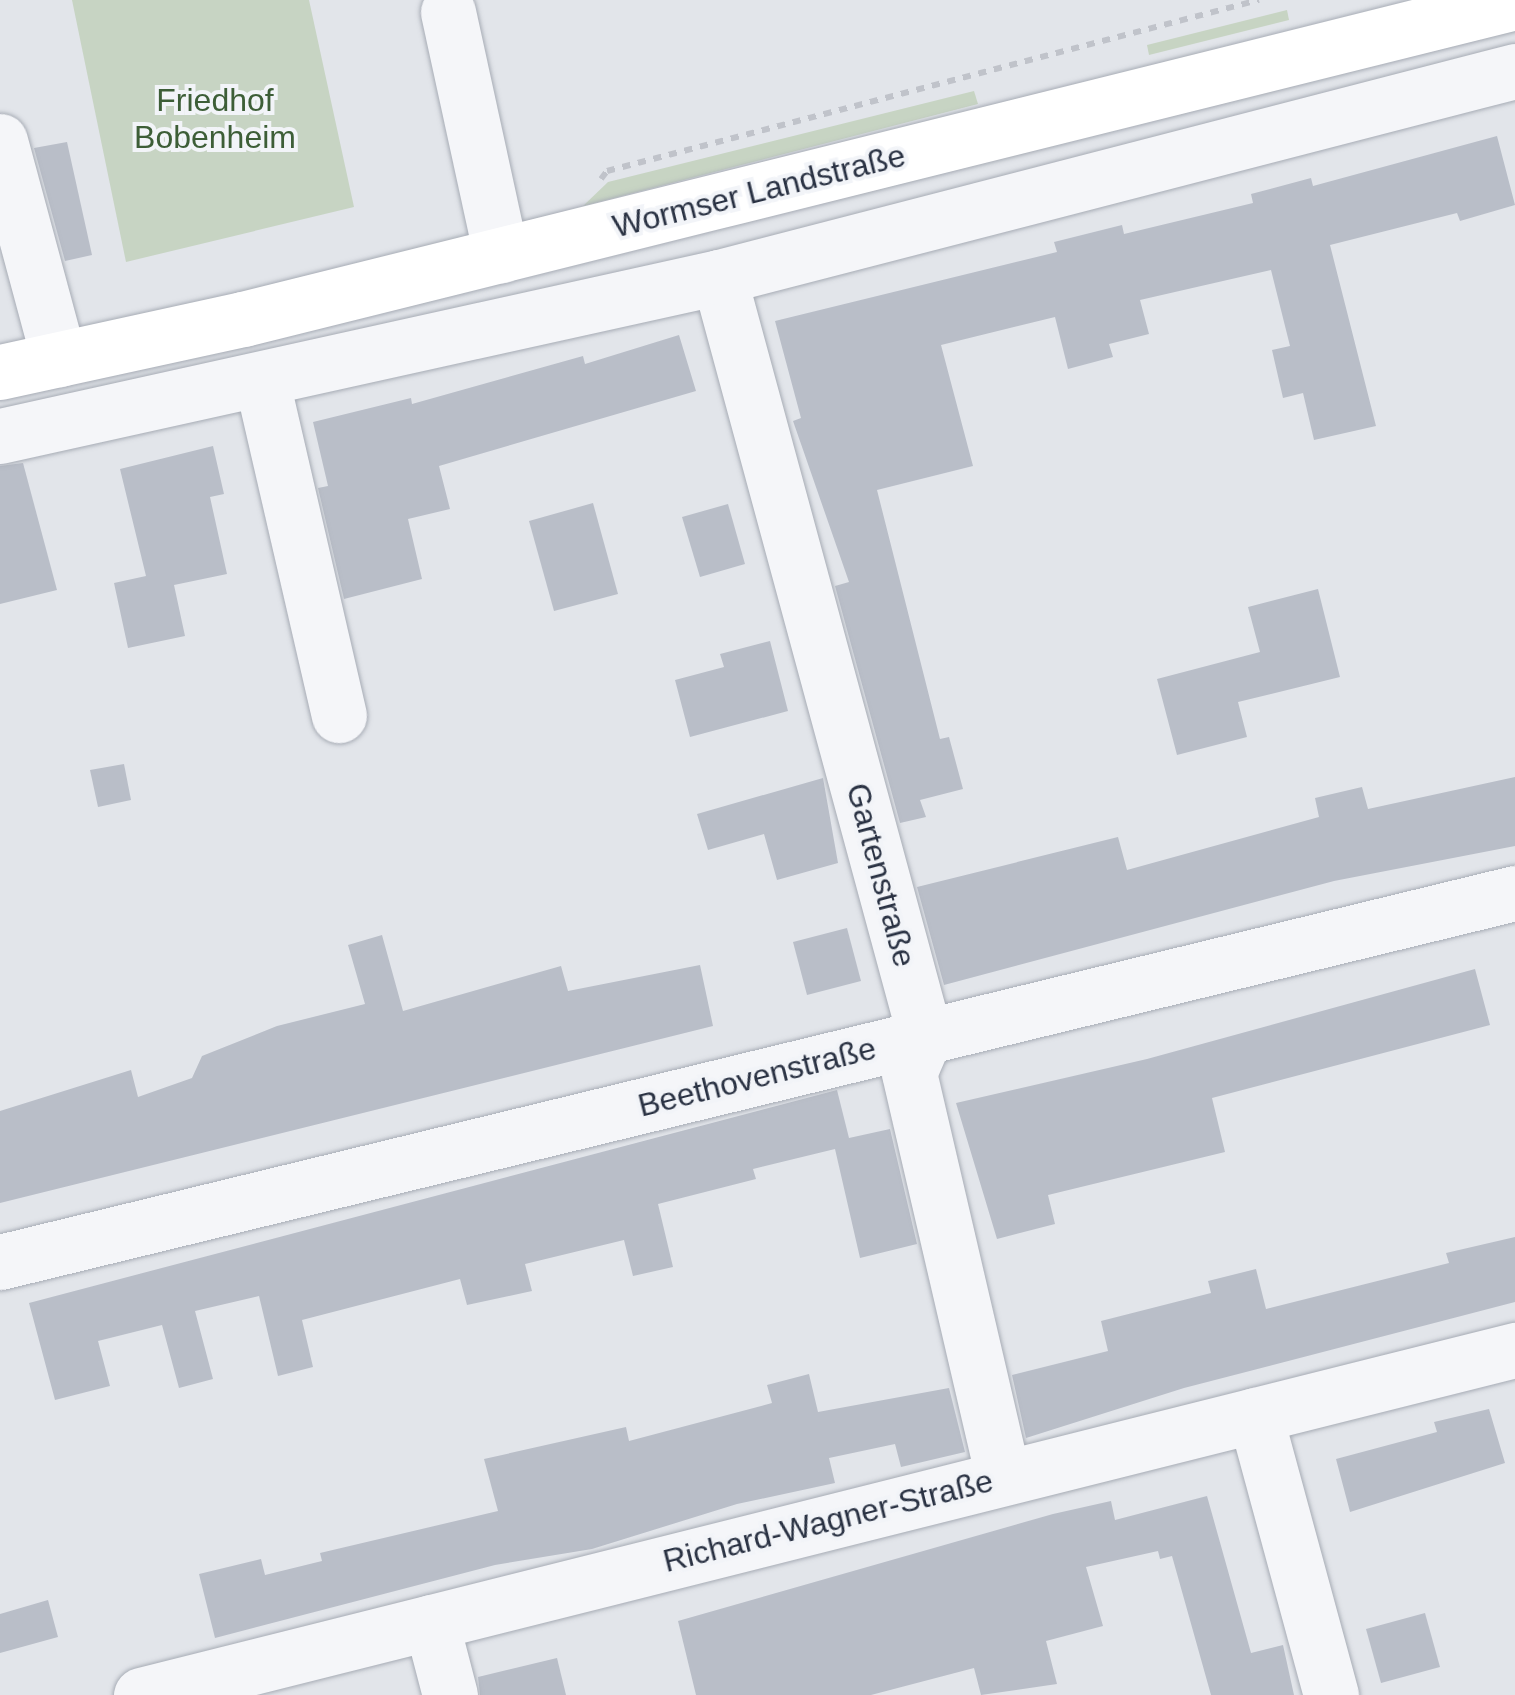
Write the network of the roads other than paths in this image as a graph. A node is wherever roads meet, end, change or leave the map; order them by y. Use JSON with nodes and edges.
{"nodes":[{"id":1,"x":1515,"y":2,"type":"edge"},
{"id":2,"x":448,"y":12,"type":"dead end"},
{"id":3,"x":1515,"y":72,"type":"edge"},
{"id":4,"x":0,"y":141,"type":"edge"},
{"id":5,"x":501,"y":255,"type":"junction"},
{"id":6,"x":719,"y":276,"type":"junction"},
{"id":7,"x":60,"y":359,"type":"junction"},
{"id":8,"x":0,"y":372,"type":"edge"},
{"id":9,"x":262,"y":382,"type":"junction"},
{"id":10,"x":0,"y":436,"type":"edge"},
{"id":11,"x":338,"y":714,"type":"dead end"},
{"id":12,"x":1515,"y":893,"type":"edge"},
{"id":13,"x":925,"y":1036,"type":"junction"},
{"id":14,"x":0,"y":1262,"type":"edge"},
{"id":15,"x":1515,"y":1350,"type":"edge"},
{"id":16,"x":1255,"y":1415,"type":"junction"},
{"id":17,"x":1003,"y":1476,"type":"junction"},
{"id":18,"x":432,"y":1622,"type":"junction"},
{"id":19,"x":141,"y":1695,"type":"edge"},
{"id":20,"x":450,"y":1695,"type":"edge"},
{"id":21,"x":1331,"y":1695,"type":"edge"}],
"edges":[{"from":1,"to":5,"type":"main road","name":"Wormser Landstraße"},
{"from":2,"to":5,"type":"street"},
{"from":3,"to":6,"type":"street"},
{"from":4,"to":7,"type":"street"},
{"from":5,"to":7,"type":"main road","name":"Wormser Landstraße"},
{"from":6,"to":9,"type":"street"},
{"from":6,"to":13,"type":"street","name":"Gartenstraße"},
{"from":7,"to":8,"type":"main road","name":"Wormser Landstraße"},
{"from":9,"to":10,"type":"street"},
{"from":9,"to":11,"type":"street"},
{"from":12,"to":13,"type":"street","name":"Beethovenstraße"},
{"from":13,"to":14,"type":"street","name":"Beethovenstraße"},
{"from":13,"to":17,"type":"street"},
{"from":15,"to":16,"type":"street","name":"Richard-Wagner-Straße"},
{"from":16,"to":17,"type":"street","name":"Richard-Wagner-Straße"},
{"from":16,"to":21,"type":"street"},
{"from":17,"to":18,"type":"street","name":"Richard-Wagner-Straße"},
{"from":18,"to":19,"type":"street","name":"Richard-Wagner-Straße"},
{"from":18,"to":20,"type":"street"}]}
